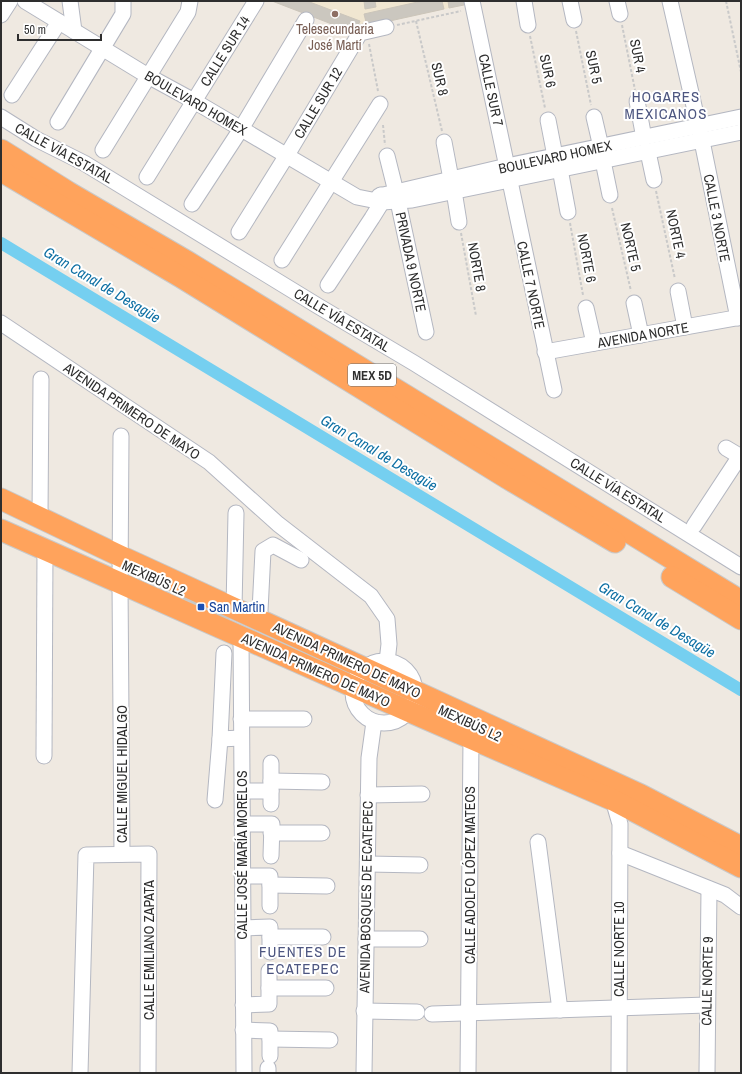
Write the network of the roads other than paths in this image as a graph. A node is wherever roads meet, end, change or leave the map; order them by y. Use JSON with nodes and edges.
{"nodes":[{"id":1,"x":10,"y":1,"type":"edge"},
{"id":2,"x":25,"y":1,"type":"edge"},
{"id":3,"x":70,"y":1,"type":"edge"},
{"id":4,"x":123,"y":1,"type":"edge"},
{"id":5,"x":190,"y":1,"type":"edge"},
{"id":6,"x":256,"y":1,"type":"edge"},
{"id":7,"x":524,"y":1,"type":"edge"},
{"id":8,"x":570,"y":1,"type":"edge"},
{"id":9,"x":670,"y":1,"type":"edge"},
{"id":10,"x":472,"y":5,"type":"edge"},
{"id":11,"x":1,"y":16,"type":"edge"},
{"id":12,"x":306,"y":20,"type":"dead end"},
{"id":13,"x":574,"y":20,"type":"road end"},
{"id":14,"x":59,"y":22,"type":"junction"},
{"id":15,"x":528,"y":25,"type":"road end"},
{"id":16,"x":386,"y":27,"type":"road end"},
{"id":17,"x":74,"y":31,"type":"junction"},
{"id":18,"x":102,"y":48,"type":"junction"},
{"id":19,"x":148,"y":76,"type":"junction"},
{"id":20,"x":12,"y":95,"type":"dead end"},
{"id":21,"x":194,"y":101,"type":"junction"},
{"id":22,"x":637,"y":101,"type":"road end"},
{"id":23,"x":380,"y":104,"type":"dead end"},
{"id":24,"x":1,"y":117,"type":"edge"},
{"id":25,"x":741,"y":117,"type":"edge"},
{"id":26,"x":594,"y":118,"type":"road end"},
{"id":27,"x":548,"y":120,"type":"road end"},
{"id":28,"x":58,"y":122,"type":"dead end"},
{"id":29,"x":241,"y":129,"type":"junction"},
{"id":30,"x":741,"y":132,"type":"edge"},
{"id":31,"x":700,"y":133,"type":"junction"},
{"id":32,"x":444,"y":142,"type":"road end"},
{"id":33,"x":646,"y":145,"type":"junction"},
{"id":34,"x":1,"y":150,"type":"edge"},
{"id":35,"x":103,"y":150,"type":"dead end"},
{"id":36,"x":602,"y":154,"type":"junction"},
{"id":37,"x":287,"y":155,"type":"junction"},
{"id":38,"x":387,"y":156,"type":"dead end"},
{"id":39,"x":557,"y":163,"type":"junction"},
{"id":40,"x":1,"y":171,"type":"edge"},
{"id":41,"x":508,"y":173,"type":"junction"},
{"id":42,"x":147,"y":177,"type":"dead end"},
{"id":43,"x":654,"y":180,"type":"road end"},
{"id":44,"x":331,"y":182,"type":"junction"},
{"id":45,"x":452,"y":185,"type":"junction"},
{"id":46,"x":610,"y":195,"type":"road end"},
{"id":47,"x":397,"y":197,"type":"junction"},
{"id":48,"x":377,"y":199,"type":"junction"},
{"id":49,"x":192,"y":204,"type":"dead end"},
{"id":50,"x":568,"y":212,"type":"road end"},
{"id":51,"x":459,"y":222,"type":"road end"},
{"id":52,"x":238,"y":232,"type":"dead end"},
{"id":53,"x":282,"y":260,"type":"dead end"},
{"id":54,"x":328,"y":285,"type":"dead end"},
{"id":55,"x":678,"y":291,"type":"road end"},
{"id":56,"x":634,"y":303,"type":"road end"},
{"id":57,"x":586,"y":308,"type":"road end"},
{"id":58,"x":739,"y":318,"type":"edge"},
{"id":59,"x":1,"y":323,"type":"edge"},
{"id":60,"x":685,"y":327,"type":"junction"},
{"id":61,"x":426,"y":332,"type":"dead end"},
{"id":62,"x":641,"y":335,"type":"junction"},
{"id":63,"x":594,"y":343,"type":"junction"},
{"id":64,"x":545,"y":352,"type":"junction"},
{"id":65,"x":41,"y":379,"type":"dead end"},
{"id":66,"x":554,"y":390,"type":"dead end"},
{"id":67,"x":121,"y":436,"type":"dead end"},
{"id":68,"x":726,"y":448,"type":"dead end"},
{"id":69,"x":741,"y":456,"type":"edge"},
{"id":70,"x":1,"y":498,"type":"edge"},
{"id":71,"x":1,"y":507,"type":"edge"},
{"id":72,"x":236,"y":512,"type":"dead end"},
{"id":73,"x":40,"y":517,"type":"junction"},
{"id":74,"x":1,"y":521,"type":"edge"},
{"id":75,"x":694,"y":526,"type":"dead end"},
{"id":76,"x":1,"y":530,"type":"edge"},
{"id":77,"x":45,"y":550,"type":"junction"},
{"id":78,"x":301,"y":560,"type":"dead end"},
{"id":79,"x":741,"y":567,"type":"edge"},
{"id":80,"x":120,"y":570,"type":"junction"},
{"id":81,"x":741,"y":602,"type":"edge"},
{"id":82,"x":234,"y":608,"type":"junction"},
{"id":83,"x":257,"y":618,"type":"junction"},
{"id":84,"x":741,"y":619,"type":"edge"},
{"id":85,"x":241,"y":636,"type":"junction"},
{"id":86,"x":224,"y":653,"type":"dead end"},
{"id":87,"x":387,"y":662,"type":"junction"},
{"id":88,"x":358,"y":677,"type":"junction"},
{"id":89,"x":412,"y":701,"type":"junction"},
{"id":90,"x":241,"y":719,"type":"junction"},
{"id":91,"x":304,"y":719,"type":"dead end"},
{"id":92,"x":374,"y":722,"type":"junction"},
{"id":93,"x":241,"y":738,"type":"junction"},
{"id":94,"x":471,"y":738,"type":"junction"},
{"id":95,"x":220,"y":739,"type":"junction"},
{"id":96,"x":44,"y":756,"type":"dead end"},
{"id":97,"x":270,"y":763,"type":"dead end"},
{"id":98,"x":322,"y":782,"type":"dead end"},
{"id":99,"x":242,"y":791,"type":"junction"},
{"id":100,"x":271,"y":792,"type":"junction"},
{"id":101,"x":422,"y":794,"type":"dead end"},
{"id":102,"x":368,"y":795,"type":"junction"},
{"id":103,"x":215,"y":800,"type":"dead end"},
{"id":104,"x":625,"y":800,"type":"junction"},
{"id":105,"x":242,"y":824,"type":"junction"},
{"id":106,"x":690,"y":831,"type":"junction"},
{"id":107,"x":271,"y":833,"type":"junction"},
{"id":108,"x":322,"y":833,"type":"dead end"},
{"id":109,"x":538,"y":842,"type":"dead end"},
{"id":110,"x":741,"y":847,"type":"edge"},
{"id":111,"x":620,"y":853,"type":"junction"},
{"id":112,"x":741,"y":853,"type":"edge"},
{"id":113,"x":122,"y":854,"type":"junction"},
{"id":114,"x":271,"y":856,"type":"dead end"},
{"id":115,"x":741,"y":860,"type":"edge"},
{"id":116,"x":368,"y":864,"type":"junction"},
{"id":117,"x":420,"y":865,"type":"dead end"},
{"id":118,"x":741,"y":867,"type":"edge"},
{"id":119,"x":242,"y":876,"type":"junction"},
{"id":120,"x":270,"y":885,"type":"junction"},
{"id":121,"x":327,"y":886,"type":"dead end"},
{"id":122,"x":709,"y":889,"type":"junction"},
{"id":123,"x":270,"y":906,"type":"dead end"},
{"id":124,"x":741,"y":907,"type":"edge"},
{"id":125,"x":242,"y":928,"type":"junction"},
{"id":126,"x":323,"y":937,"type":"dead end"},
{"id":127,"x":420,"y":939,"type":"dead end"},
{"id":128,"x":366,"y":940,"type":"junction"},
{"id":129,"x":269,"y":970,"type":"dead end"},
{"id":130,"x":269,"y":988,"type":"junction"},
{"id":131,"x":326,"y":988,"type":"dead end"},
{"id":132,"x":243,"y":1005,"type":"junction"},
{"id":133,"x":707,"y":1005,"type":"junction"},
{"id":134,"x":619,"y":1009,"type":"junction"},
{"id":135,"x":560,"y":1010,"type":"junction"},
{"id":136,"x":364,"y":1011,"type":"junction"},
{"id":137,"x":417,"y":1012,"type":"dead end"},
{"id":138,"x":469,"y":1013,"type":"junction"},
{"id":139,"x":432,"y":1014,"type":"dead end"},
{"id":140,"x":243,"y":1030,"type":"junction"},
{"id":141,"x":270,"y":1039,"type":"junction"},
{"id":142,"x":330,"y":1040,"type":"dead end"},
{"id":143,"x":269,"y":1066,"type":"edge"},
{"id":144,"x":80,"y":1073,"type":"edge"},
{"id":145,"x":148,"y":1073,"type":"edge"},
{"id":146,"x":244,"y":1073,"type":"edge"},
{"id":147,"x":364,"y":1073,"type":"edge"},
{"id":148,"x":468,"y":1073,"type":"edge"},
{"id":149,"x":619,"y":1073,"type":"edge"},
{"id":150,"x":706,"y":1073,"type":"edge"}],
"edges":[{"from":1,"to":11,"type":"street"},
{"from":2,"to":14,"type":"street","name":"BOULEVARD HOMEX"},
{"from":3,"to":17,"type":"street"},
{"from":4,"to":18,"type":"street"},
{"from":5,"to":19,"type":"street"},
{"from":6,"to":21,"type":"street","name":"CALLE SUR 14"},
{"from":7,"to":15,"type":"street"},
{"from":8,"to":13,"type":"street"},
{"from":9,"to":31,"type":"street","name":"CALLE 3 NORTE"},
{"from":10,"to":41,"type":"street","name":"CALLE SUR 7"},
{"from":12,"to":29,"type":"street"},
{"from":14,"to":17,"type":"street","name":"BOULEVARD HOMEX"},
{"from":14,"to":20,"type":"street"},
{"from":16,"to":37,"type":"street","name":"CALLE SUR 12"},
{"from":17,"to":18,"type":"street","name":"BOULEVARD HOMEX"},
{"from":18,"to":19,"type":"street","name":"BOULEVARD HOMEX"},
{"from":18,"to":28,"type":"street"},
{"from":19,"to":21,"type":"street","name":"BOULEVARD HOMEX"},
{"from":19,"to":35,"type":"street"},
{"from":21,"to":29,"type":"street","name":"BOULEVARD HOMEX"},
{"from":21,"to":42,"type":"street","name":"CALLE SUR 14"},
{"from":22,"to":33,"type":"street"},
{"from":23,"to":44,"type":"street"},
{"from":24,"to":79,"type":"street","name":"CALLE VÍA ESTATAL"},
{"from":25,"to":31,"type":"street","name":"BOULEVARD HOMEX"},
{"from":26,"to":36,"type":"street"},
{"from":27,"to":39,"type":"street"},
{"from":29,"to":37,"type":"street","name":"BOULEVARD HOMEX"},
{"from":29,"to":49,"type":"street"},
{"from":30,"to":31,"type":"street","name":"BOULEVARD HOMEX"},
{"from":31,"to":33,"type":"street","name":"BOULEVARD HOMEX"},
{"from":31,"to":58,"type":"street","name":"CALLE 3 NORTE"},
{"from":32,"to":45,"type":"street"},
{"from":33,"to":36,"type":"street","name":"BOULEVARD HOMEX"},
{"from":33,"to":43,"type":"street"},
{"from":34,"to":81,"type":"highway","number":"MEX 5D"},
{"from":36,"to":39,"type":"street","name":"BOULEVARD HOMEX"},
{"from":36,"to":46,"type":"street"},
{"from":37,"to":44,"type":"street","name":"BOULEVARD HOMEX"},
{"from":37,"to":52,"type":"street","name":"CALLE SUR 12"},
{"from":38,"to":47,"type":"street","name":"PRIVADA 9 NORTE"},
{"from":39,"to":41,"type":"street","name":"BOULEVARD HOMEX"},
{"from":39,"to":50,"type":"street"},
{"from":40,"to":84,"type":"highway","number":"MEX 5D"},
{"from":41,"to":45,"type":"street","name":"BOULEVARD HOMEX"},
{"from":41,"to":64,"type":"street","name":"CALLE 7 NORTE"},
{"from":44,"to":48,"type":"street","name":"BOULEVARD HOMEX"},
{"from":44,"to":53,"type":"street"},
{"from":45,"to":47,"type":"street","name":"BOULEVARD HOMEX"},
{"from":45,"to":51,"type":"street"},
{"from":47,"to":48,"type":"street","name":"BOULEVARD HOMEX"},
{"from":47,"to":61,"type":"street","name":"PRIVADA 9 NORTE"},
{"from":48,"to":54,"type":"street"},
{"from":55,"to":60,"type":"street"},
{"from":56,"to":62,"type":"street"},
{"from":57,"to":63,"type":"street"},
{"from":58,"to":60,"type":"street","name":"AVENIDA NORTE"},
{"from":59,"to":87,"type":"street","name":"AVENIDA PRIMERO DE MAYO"},
{"from":60,"to":62,"type":"street","name":"AVENIDA NORTE"},
{"from":62,"to":63,"type":"street","name":"AVENIDA NORTE"},
{"from":63,"to":64,"type":"street","name":"AVENIDA NORTE"},
{"from":64,"to":66,"type":"street","name":"CALLE 7 NORTE"},
{"from":65,"to":73,"type":"street"},
{"from":67,"to":80,"type":"street","name":"CALLE MIGUEL HIDALGO"},
{"from":68,"to":69,"type":"street"},
{"from":69,"to":75,"type":"street"},
{"from":70,"to":73,"type":"highway","name":"AVENIDA PRIMERO DE MAYO"},
{"from":71,"to":80,"type":"street","name":"MEXIBÚS L2"},
{"from":72,"to":82,"type":"street"},
{"from":73,"to":80,"type":"highway","name":"AVENIDA PRIMERO DE MAYO"},
{"from":74,"to":80,"type":"street","name":"MEXIBÚS L2"},
{"from":76,"to":77,"type":"highway","name":"AVENIDA PRIMERO DE MAYO"},
{"from":77,"to":80,"type":"highway","name":"AVENIDA PRIMERO DE MAYO"},
{"from":77,"to":96,"type":"street"},
{"from":78,"to":83,"type":"street"},
{"from":80,"to":82,"type":"highway","name":"AVENIDA PRIMERO DE MAYO"},
{"from":80,"to":85,"type":"highway","name":"AVENIDA PRIMERO DE MAYO"},
{"from":80,"to":88,"type":"street","name":"MEXIBÚS L2"},
{"from":80,"to":113,"type":"street","name":"CALLE MIGUEL HIDALGO"},
{"from":82,"to":83,"type":"highway","name":"AVENIDA PRIMERO DE MAYO"},
{"from":83,"to":88,"type":"highway","name":"AVENIDA PRIMERO DE MAYO"},
{"from":85,"to":88,"type":"highway","name":"AVENIDA PRIMERO DE MAYO"},
{"from":85,"to":90,"type":"street","name":"CALLE JOSÉ MARÍA MORELOS"},
{"from":86,"to":95,"type":"street"},
{"from":87,"to":88,"type":"street"},
{"from":87,"to":89,"type":"street"},
{"from":88,"to":89,"type":"highway","name":"AVENIDA PRIMERO DE MAYO"},
{"from":88,"to":92,"type":"street"},
{"from":89,"to":92,"type":"street"},
{"from":89,"to":94,"type":"highway","name":"AVENIDA PRIMERO DE MAYO"},
{"from":89,"to":104,"type":"highway","name":"AVENIDA PRIMERO DE MAYO"},
{"from":90,"to":91,"type":"street"},
{"from":90,"to":93,"type":"street","name":"CALLE JOSÉ MARÍA MORELOS"},
{"from":92,"to":102,"type":"street","name":"AVENIDA BOSQUES DE ECATEPEC"},
{"from":93,"to":95,"type":"street"},
{"from":93,"to":99,"type":"street","name":"CALLE JOSÉ MARÍA MORELOS"},
{"from":94,"to":104,"type":"highway","name":"AVENIDA PRIMERO DE MAYO"},
{"from":94,"to":138,"type":"street","name":"CALLE ADOLFO LÓPEZ MATEOS"},
{"from":95,"to":103,"type":"street"},
{"from":97,"to":100,"type":"street"},
{"from":98,"to":100,"type":"street"},
{"from":99,"to":100,"type":"street"},
{"from":99,"to":105,"type":"street","name":"CALLE JOSÉ MARÍA MORELOS"},
{"from":101,"to":102,"type":"street"},
{"from":102,"to":116,"type":"street","name":"AVENIDA BOSQUES DE ECATEPEC"},
{"from":104,"to":106,"type":"highway","name":"AVENIDA PRIMERO DE MAYO"},
{"from":104,"to":111,"type":"street","name":"CALLE NORTE 10"},
{"from":104,"to":112,"type":"street"},
{"from":104,"to":115,"type":"street"},
{"from":105,"to":107,"type":"street"},
{"from":105,"to":119,"type":"street","name":"CALLE JOSÉ MARÍA MORELOS"},
{"from":106,"to":110,"type":"highway"},
{"from":106,"to":118,"type":"highway"},
{"from":107,"to":108,"type":"street"},
{"from":107,"to":114,"type":"street"},
{"from":109,"to":135,"type":"street"},
{"from":111,"to":122,"type":"street"},
{"from":111,"to":134,"type":"street","name":"CALLE NORTE 10"},
{"from":113,"to":144,"type":"street","name":"CALLE MIGUEL HIDALGO"},
{"from":113,"to":145,"type":"street","name":"CALLE EMILIANO ZAPATA"},
{"from":116,"to":117,"type":"street"},
{"from":116,"to":128,"type":"street","name":"AVENIDA BOSQUES DE ECATEPEC"},
{"from":119,"to":120,"type":"street"},
{"from":119,"to":125,"type":"street","name":"CALLE JOSÉ MARÍA MORELOS"},
{"from":120,"to":121,"type":"street"},
{"from":120,"to":123,"type":"street"},
{"from":122,"to":124,"type":"street"},
{"from":122,"to":133,"type":"street","name":"CALLE NORTE 9"},
{"from":125,"to":126,"type":"street"},
{"from":125,"to":132,"type":"street","name":"CALLE JOSÉ MARÍA MORELOS"},
{"from":127,"to":128,"type":"street"},
{"from":128,"to":136,"type":"street","name":"AVENIDA BOSQUES DE ECATEPEC"},
{"from":129,"to":130,"type":"street"},
{"from":130,"to":131,"type":"street"},
{"from":130,"to":132,"type":"street"},
{"from":132,"to":140,"type":"street","name":"CALLE JOSÉ MARÍA MORELOS"},
{"from":133,"to":134,"type":"street"},
{"from":133,"to":150,"type":"street","name":"CALLE NORTE 9"},
{"from":134,"to":135,"type":"street"},
{"from":134,"to":149,"type":"street","name":"CALLE NORTE 10"},
{"from":135,"to":138,"type":"street"},
{"from":136,"to":137,"type":"street"},
{"from":136,"to":147,"type":"street","name":"AVENIDA BOSQUES DE ECATEPEC"},
{"from":138,"to":139,"type":"street"},
{"from":138,"to":148,"type":"street","name":"CALLE ADOLFO LÓPEZ MATEOS"},
{"from":140,"to":141,"type":"street"},
{"from":140,"to":146,"type":"street","name":"CALLE JOSÉ MARÍA MORELOS"},
{"from":141,"to":142,"type":"street"},
{"from":141,"to":143,"type":"street"}]}
